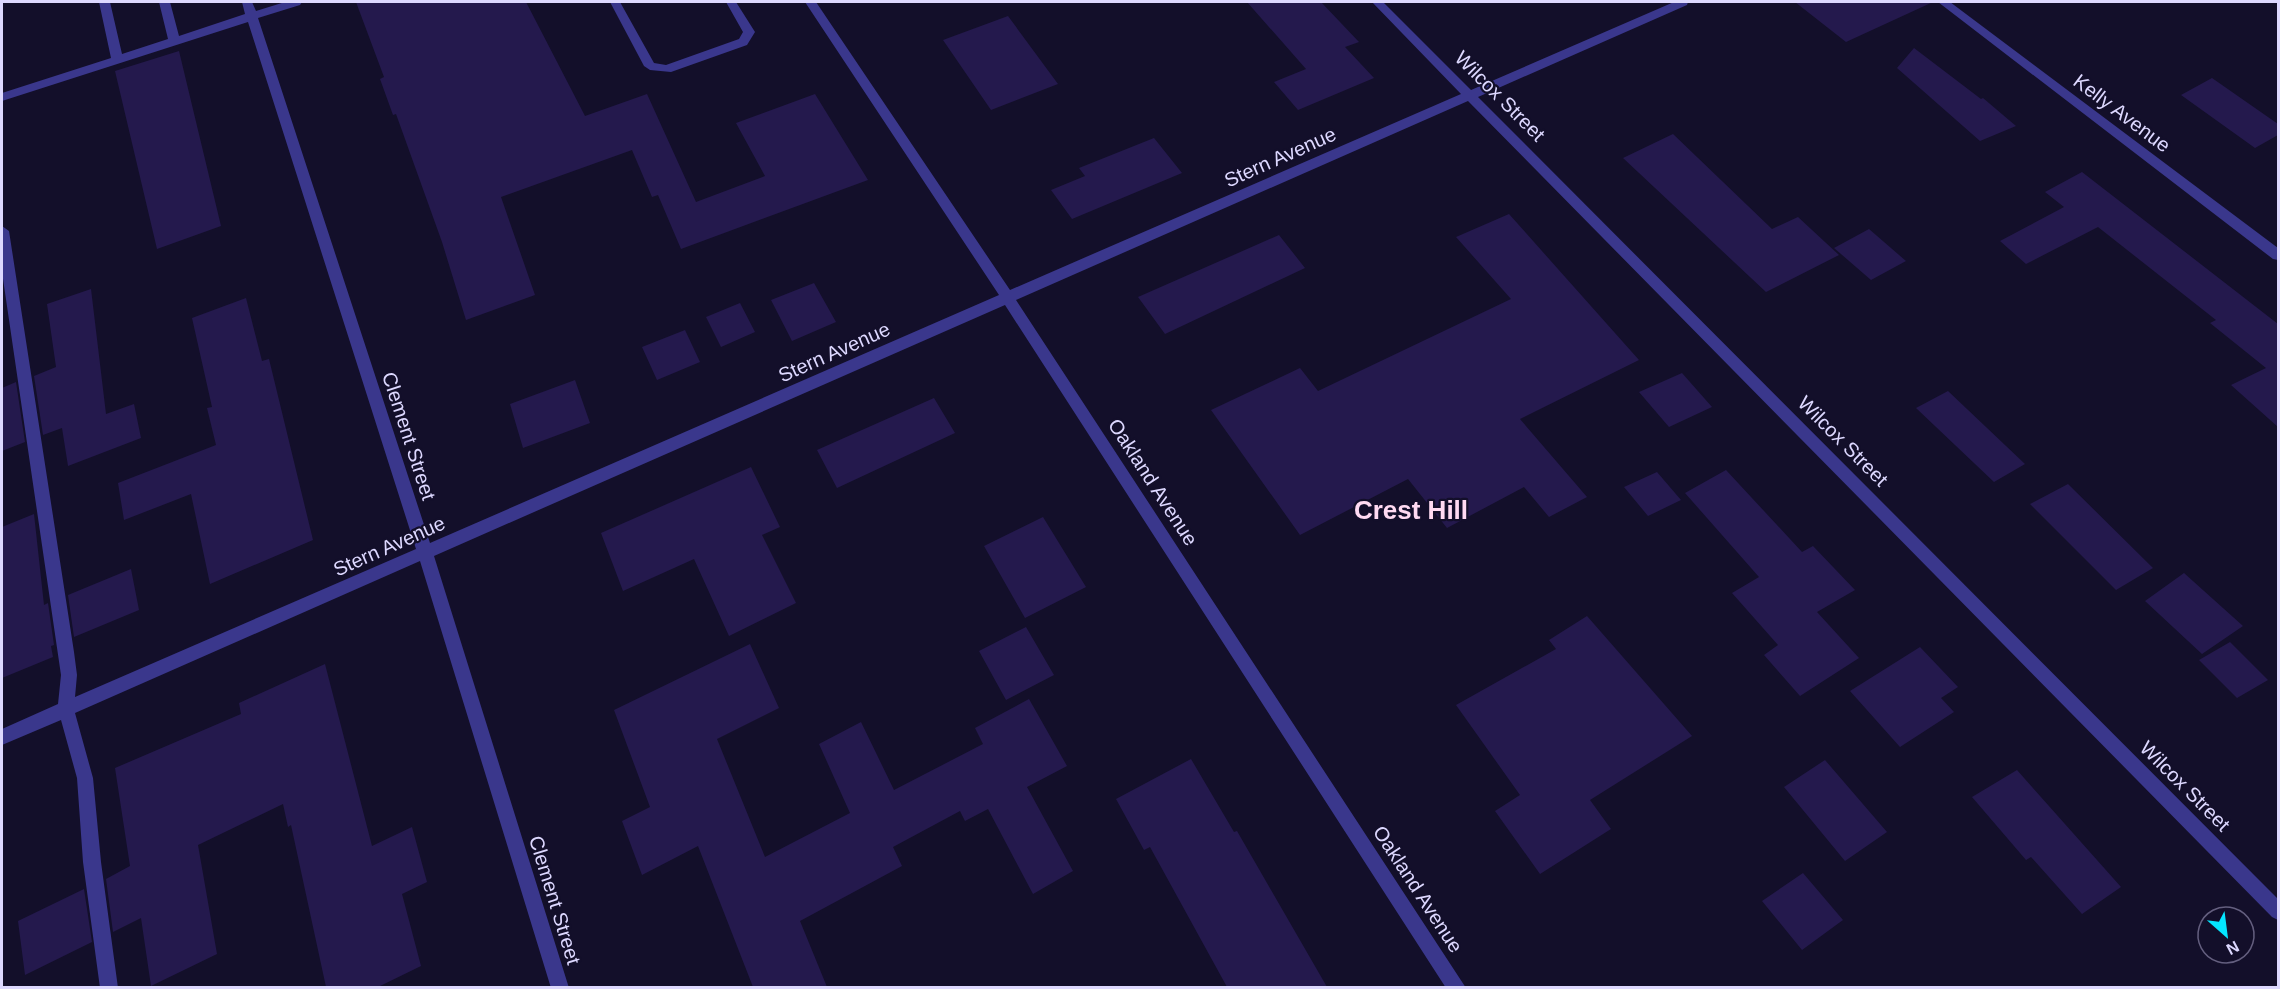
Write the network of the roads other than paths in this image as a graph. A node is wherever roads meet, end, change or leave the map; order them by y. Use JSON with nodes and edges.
{"nodes":[{"id":1,"x":104,"y":2,"type":"edge"},
{"id":2,"x":164,"y":2,"type":"edge"},
{"id":3,"x":296,"y":2,"type":"edge"},
{"id":4,"x":615,"y":2,"type":"edge"},
{"id":5,"x":731,"y":2,"type":"edge"},
{"id":6,"x":810,"y":2,"type":"edge"},
{"id":7,"x":1377,"y":2,"type":"edge"},
{"id":8,"x":1683,"y":2,"type":"edge"},
{"id":9,"x":1942,"y":2,"type":"edge"},
{"id":10,"x":250,"y":8,"type":"edge"},
{"id":11,"x":174,"y":40,"type":"junction"},
{"id":12,"x":117,"y":59,"type":"junction"},
{"id":13,"x":1470,"y":95,"type":"junction"},
{"id":14,"x":2,"y":97,"type":"edge"},
{"id":15,"x":2,"y":231,"type":"edge"},
{"id":16,"x":2278,"y":255,"type":"edge"},
{"id":17,"x":1007,"y":297,"type":"junction"},
{"id":18,"x":425,"y":552,"type":"junction"},
{"id":19,"x":66,"y":709,"type":"junction"},
{"id":20,"x":2,"y":737,"type":"edge"},
{"id":21,"x":2278,"y":911,"type":"edge"},
{"id":22,"x":109,"y":987,"type":"edge"},
{"id":23,"x":560,"y":987,"type":"edge"},
{"id":24,"x":1457,"y":987,"type":"edge"}],
"edges":[{"from":1,"to":12,"type":"street"},
{"from":2,"to":11,"type":"street"},
{"from":3,"to":10,"type":"street"},
{"from":4,"to":5,"type":"street"},
{"from":6,"to":17,"type":"street","name":"Oakland Avenue"},
{"from":7,"to":13,"type":"street","name":"Wilcox Street"},
{"from":8,"to":13,"type":"street","name":"Stern Avenue"},
{"from":9,"to":16,"type":"street","name":"Kelly Avenue"},
{"from":10,"to":11,"type":"street"},
{"from":10,"to":18,"type":"street","name":"Clement Street"},
{"from":11,"to":12,"type":"street"},
{"from":12,"to":14,"type":"street"},
{"from":13,"to":17,"type":"street","name":"Stern Avenue"},
{"from":13,"to":21,"type":"street","name":"Wilcox Street"},
{"from":15,"to":19,"type":"street"},
{"from":17,"to":18,"type":"street","name":"Stern Avenue"},
{"from":17,"to":24,"type":"street","name":"Oakland Avenue"},
{"from":18,"to":19,"type":"street","name":"Stern Avenue"},
{"from":18,"to":23,"type":"street","name":"Clement Street"},
{"from":19,"to":20,"type":"street","name":"Stern Avenue"},
{"from":19,"to":22,"type":"street"}]}
